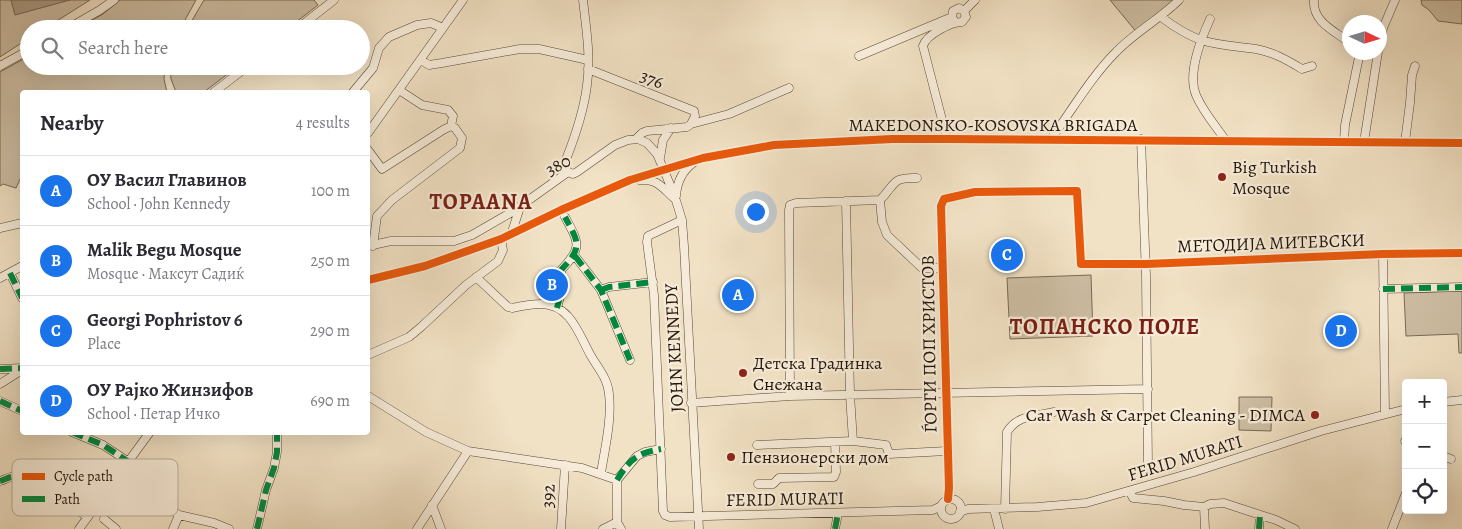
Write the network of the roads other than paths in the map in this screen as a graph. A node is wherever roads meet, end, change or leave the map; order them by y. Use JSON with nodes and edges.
{"nodes":[{"id":1,"x":114,"y":0,"type":"edge"},
{"id":2,"x":334,"y":0,"type":"edge"},
{"id":3,"x":463,"y":0,"type":"edge"},
{"id":4,"x":582,"y":0,"type":"edge"},
{"id":5,"x":976,"y":0,"type":"edge"},
{"id":6,"x":1179,"y":0,"type":"edge"},
{"id":7,"x":1314,"y":0,"type":"edge"},
{"id":8,"x":1395,"y":0,"type":"edge"},
{"id":9,"x":1161,"y":17,"type":"junction"},
{"id":10,"x":954,"y":19,"type":"junction"},
{"id":11,"x":1210,"y":19,"type":"dead end"},
{"id":12,"x":1387,"y":19,"type":"edge"},
{"id":13,"x":82,"y":20,"type":"edge"},
{"id":14,"x":308,"y":20,"type":"edge"},
{"id":15,"x":442,"y":28,"type":"junction"},
{"id":16,"x":1342,"y":37,"type":"edge"},
{"id":17,"x":1200,"y":40,"type":"junction"},
{"id":18,"x":20,"y":55,"type":"edge"},
{"id":19,"x":860,"y":56,"type":"dead end"},
{"id":20,"x":420,"y":60,"type":"junction"},
{"id":21,"x":588,"y":60,"type":"junction"},
{"id":22,"x":1358,"y":60,"type":"edge"},
{"id":23,"x":1377,"y":60,"type":"edge"},
{"id":24,"x":0,"y":66,"type":"edge"},
{"id":25,"x":1312,"y":66,"type":"dead end"},
{"id":26,"x":1414,"y":66,"type":"dead end"},
{"id":27,"x":588,"y":69,"type":"junction"},
{"id":28,"x":370,"y":71,"type":"edge"},
{"id":29,"x":236,"y":75,"type":"edge"},
{"id":30,"x":367,"y":75,"type":"edge"},
{"id":31,"x":789,"y":88,"type":"dead end"},
{"id":32,"x":217,"y":90,"type":"edge"},
{"id":33,"x":356,"y":90,"type":"edge"},
{"id":34,"x":399,"y":90,"type":"junction"},
{"id":35,"x":692,"y":124,"type":"junction"},
{"id":36,"x":451,"y":126,"type":"junction"},
{"id":37,"x":671,"y":128,"type":"junction"},
{"id":38,"x":370,"y":129,"type":"edge"},
{"id":39,"x":636,"y":139,"type":"junction"},
{"id":40,"x":947,"y":139,"type":"junction"},
{"id":41,"x":1051,"y":139,"type":"junction"},
{"id":42,"x":1141,"y":139,"type":"junction"},
{"id":43,"x":1226,"y":140,"type":"junction"},
{"id":44,"x":1344,"y":141,"type":"junction"},
{"id":45,"x":1364,"y":142,"type":"junction"},
{"id":46,"x":1405,"y":142,"type":"junction"},
{"id":47,"x":1462,"y":143,"type":"edge"},
{"id":48,"x":370,"y":153,"type":"edge"},
{"id":49,"x":660,"y":158,"type":"junction"},
{"id":50,"x":699,"y":160,"type":"junction"},
{"id":51,"x":664,"y":169,"type":"junction"},
{"id":52,"x":568,"y":172,"type":"junction"},
{"id":53,"x":917,"y":178,"type":"dead end"},
{"id":54,"x":630,"y":180,"type":"junction"},
{"id":55,"x":676,"y":200,"type":"junction"},
{"id":56,"x":880,"y":200,"type":"junction"},
{"id":57,"x":944,"y":200,"type":"joint"},
{"id":58,"x":846,"y":201,"type":"junction"},
{"id":59,"x":520,"y":207,"type":"junction"},
{"id":60,"x":565,"y":217,"type":"dead end"},
{"id":61,"x":682,"y":220,"type":"junction"},
{"id":62,"x":20,"y":223,"type":"edge"},
{"id":63,"x":0,"y":228,"type":"edge"},
{"id":64,"x":511,"y":234,"type":"junction"},
{"id":65,"x":501,"y":239,"type":"junction"},
{"id":66,"x":370,"y":246,"type":"edge"},
{"id":67,"x":1462,"y":253,"type":"edge"},
{"id":68,"x":1383,"y":254,"type":"junction"},
{"id":69,"x":574,"y":256,"type":"junction"},
{"id":70,"x":1146,"y":264,"type":"junction"},
{"id":71,"x":20,"y":267,"type":"edge"},
{"id":72,"x":942,"y":268,"type":"junction"},
{"id":73,"x":10,"y":273,"type":"junction"},
{"id":74,"x":476,"y":277,"type":"junction"},
{"id":75,"x":0,"y":278,"type":"edge"},
{"id":76,"x":370,"y":280,"type":"edge"},
{"id":77,"x":653,"y":282,"type":"junction"},
{"id":78,"x":1462,"y":287,"type":"edge"},
{"id":79,"x":1384,"y":289,"type":"junction"},
{"id":80,"x":601,"y":290,"type":"junction"},
{"id":81,"x":20,"y":294,"type":"edge"},
{"id":82,"x":557,"y":308,"type":"junction"},
{"id":83,"x":370,"y":353,"type":"edge"},
{"id":84,"x":630,"y":360,"type":"dead end"},
{"id":85,"x":0,"y":369,"type":"edge"},
{"id":86,"x":20,"y":369,"type":"edge"},
{"id":87,"x":20,"y":370,"type":"edge"},
{"id":88,"x":0,"y":384,"type":"edge"},
{"id":89,"x":1148,"y":389,"type":"junction"},
{"id":90,"x":945,"y":393,"type":"junction"},
{"id":91,"x":850,"y":395,"type":"junction"},
{"id":92,"x":790,"y":396,"type":"junction"},
{"id":93,"x":370,"y":397,"type":"edge"},
{"id":94,"x":1462,"y":400,"type":"edge"},
{"id":95,"x":0,"y":401,"type":"edge"},
{"id":96,"x":692,"y":402,"type":"junction"},
{"id":97,"x":1447,"y":402,"type":"edge"},
{"id":98,"x":1402,"y":409,"type":"edge"},
{"id":99,"x":20,"y":410,"type":"edge"},
{"id":100,"x":1054,"y":412,"type":"dead end"},
{"id":101,"x":1385,"y":413,"type":"junction"},
{"id":102,"x":79,"y":435,"type":"edge"},
{"id":103,"x":148,"y":435,"type":"edge"},
{"id":104,"x":277,"y":435,"type":"edge"},
{"id":105,"x":853,"y":441,"type":"junction"},
{"id":106,"x":836,"y":442,"type":"junction"},
{"id":107,"x":757,"y":446,"type":"dead end"},
{"id":108,"x":661,"y":449,"type":"junction"},
{"id":109,"x":468,"y":451,"type":"junction"},
{"id":110,"x":947,"y":451,"type":"junction"},
{"id":111,"x":124,"y":459,"type":"edge"},
{"id":112,"x":131,"y":459,"type":"edge"},
{"id":113,"x":565,"y":465,"type":"junction"},
{"id":114,"x":1148,"y":467,"type":"dead end"},
{"id":115,"x":601,"y":473,"type":"junction"},
{"id":116,"x":12,"y":477,"type":"edge"},
{"id":117,"x":618,"y":480,"type":"junction"},
{"id":118,"x":0,"y":481,"type":"edge"},
{"id":119,"x":758,"y":484,"type":"dead end"},
{"id":120,"x":1130,"y":492,"type":"junction"},
{"id":121,"x":950,"y":499,"type":"junction"},
{"id":122,"x":1402,"y":503,"type":"edge"},
{"id":123,"x":432,"y":505,"type":"junction"},
{"id":124,"x":1204,"y":507,"type":"junction"},
{"id":125,"x":960,"y":508,"type":"junction"},
{"id":126,"x":1005,"y":508,"type":"junction"},
{"id":127,"x":942,"y":509,"type":"junction"},
{"id":128,"x":994,"y":509,"type":"junction"},
{"id":129,"x":838,"y":513,"type":"junction"},
{"id":130,"x":179,"y":515,"type":"joint"},
{"id":131,"x":1260,"y":515,"type":"junction"},
{"id":132,"x":89,"y":516,"type":"edge"},
{"id":133,"x":698,"y":516,"type":"junction"},
{"id":134,"x":104,"y":519,"type":"dead end"},
{"id":135,"x":619,"y":525,"type":"edge"},
{"id":136,"x":79,"y":529,"type":"edge"},
{"id":137,"x":116,"y":529,"type":"edge"},
{"id":138,"x":173,"y":529,"type":"edge"},
{"id":139,"x":229,"y":529,"type":"edge"},
{"id":140,"x":257,"y":529,"type":"edge"},
{"id":141,"x":418,"y":529,"type":"edge"},
{"id":142,"x":441,"y":529,"type":"edge"},
{"id":143,"x":561,"y":529,"type":"edge"},
{"id":144,"x":603,"y":529,"type":"edge"},
{"id":145,"x":699,"y":529,"type":"edge"},
{"id":146,"x":835,"y":529,"type":"edge"},
{"id":147,"x":999,"y":529,"type":"edge"},
{"id":148,"x":1205,"y":529,"type":"edge"},
{"id":149,"x":1259,"y":529,"type":"edge"},
{"id":150,"x":1295,"y":529,"type":"edge"},
{"id":151,"x":1392,"y":529,"type":"edge"}],
"edges":[{"from":1,"to":13,"type":"street"},
{"from":2,"to":14,"type":"street"},
{"from":3,"to":15,"type":"street"},
{"from":4,"to":21,"type":"street"},
{"from":5,"to":10,"type":"street"},
{"from":6,"to":9,"type":"street"},
{"from":7,"to":16,"type":"street"},
{"from":8,"to":12,"type":"street"},
{"from":9,"to":17,"type":"street"},
{"from":9,"to":41,"type":"street"},
{"from":10,"to":19,"type":"street"},
{"from":10,"to":40,"type":"street"},
{"from":11,"to":17,"type":"street"},
{"from":15,"to":20,"type":"street"},
{"from":15,"to":28,"type":"street"},
{"from":17,"to":25,"type":"street"},
{"from":17,"to":43,"type":"street"},
{"from":18,"to":24,"type":"street"},
{"from":20,"to":21,"type":"street"},
{"from":20,"to":34,"type":"street"},
{"from":21,"to":27,"type":"street"},
{"from":22,"to":44,"type":"street"},
{"from":23,"to":45,"type":"street"},
{"from":26,"to":46,"type":"street"},
{"from":27,"to":35,"type":"street","name":"376"},
{"from":27,"to":52,"type":"street"},
{"from":29,"to":32,"type":"street"},
{"from":30,"to":33,"type":"street"},
{"from":31,"to":35,"type":"street"},
{"from":34,"to":36,"type":"street"},
{"from":34,"to":38,"type":"street"},
{"from":35,"to":37,"type":"street"},
{"from":36,"to":48,"type":"street"},
{"from":36,"to":66,"type":"street"},
{"from":37,"to":39,"type":"street"},
{"from":37,"to":49,"type":"street"},
{"from":39,"to":49,"type":"street"},
{"from":39,"to":52,"type":"street","name":"380"},
{"from":40,"to":41,"type":"street","name":"MAKEDONSKO-KOSOVSKA BRIGADA"},
{"from":40,"to":50,"type":"street","name":"MAKEDONSKO-KOSOVSKA BRIGADA"},
{"from":41,"to":42,"type":"street","name":"MAKEDONSKO-KOSOVSKA BRIGADA"},
{"from":42,"to":43,"type":"street","name":"MAKEDONSKO-KOSOVSKA BRIGADA"},
{"from":42,"to":70,"type":"street"},
{"from":43,"to":44,"type":"street","name":"MAKEDONSKO-KOSOVSKA BRIGADA"},
{"from":44,"to":45,"type":"street","name":"MAKEDONSKO-KOSOVSKA BRIGADA"},
{"from":45,"to":46,"type":"street","name":"MAKEDONSKO-KOSOVSKA BRIGADA"},
{"from":46,"to":47,"type":"street","name":"MAKEDONSKO-KOSOVSKA BRIGADA"},
{"from":49,"to":51,"type":"street"},
{"from":50,"to":51,"type":"street","name":"MAKEDONSKO-KOSOVSKA BRIGADA"},
{"from":50,"to":55,"type":"street"},
{"from":51,"to":54,"type":"street","name":"MAKEDONSKO-KOSOVSKA BRIGADA"},
{"from":51,"to":55,"type":"street","name":"JOHN KENNEDY"},
{"from":52,"to":59,"type":"street","name":"380"},
{"from":53,"to":56,"type":"street"},
{"from":54,"to":55,"type":"street"},
{"from":54,"to":64,"type":"street","name":"MAKEDONSKO-KOSOVSKA BRIGADA"},
{"from":55,"to":61,"type":"street","name":"JOHN KENNEDY"},
{"from":56,"to":58,"type":"street"},
{"from":56,"to":72,"type":"street"},
{"from":57,"to":70,"type":"street","name":"МЕТОДИЈА МИТЕВСКИ"},
{"from":57,"to":72,"type":"street","name":"ЃОРГИ ПОП ХРИСТОВ"},
{"from":58,"to":91,"type":"street"},
{"from":58,"to":92,"type":"street"},
{"from":59,"to":64,"type":"street"},
{"from":59,"to":66,"type":"street","name":"380"},
{"from":60,"to":69,"type":"street"},
{"from":61,"to":77,"type":"street"},
{"from":61,"to":96,"type":"street","name":"JOHN KENNEDY"},
{"from":62,"to":63,"type":"street"},
{"from":64,"to":65,"type":"street","name":"MAKEDONSKO-KOSOVSKA BRIGADA"},
{"from":65,"to":74,"type":"street"},
{"from":65,"to":76,"type":"street","name":"MAKEDONSKO-KOSOVSKA BRIGADA"},
{"from":67,"to":68,"type":"street","name":"МЕТОДИЈА МИТЕВСКИ"},
{"from":68,"to":70,"type":"street","name":"МЕТОДИЈА МИТЕВСКИ"},
{"from":68,"to":79,"type":"street"},
{"from":69,"to":80,"type":"street"},
{"from":69,"to":82,"type":"street"},
{"from":70,"to":89,"type":"street"},
{"from":71,"to":73,"type":"street"},
{"from":72,"to":90,"type":"street","name":"ЃОРГИ ПОП ХРИСТОВ"},
{"from":73,"to":75,"type":"street"},
{"from":73,"to":81,"type":"street"},
{"from":74,"to":82,"type":"street"},
{"from":74,"to":83,"type":"street"},
{"from":77,"to":80,"type":"street"},
{"from":77,"to":108,"type":"street"},
{"from":78,"to":79,"type":"street"},
{"from":79,"to":101,"type":"street"},
{"from":80,"to":84,"type":"street"},
{"from":82,"to":115,"type":"street"},
{"from":85,"to":86,"type":"street"},
{"from":87,"to":88,"type":"street"},
{"from":89,"to":90,"type":"street"},
{"from":89,"to":114,"type":"street"},
{"from":90,"to":91,"type":"street"},
{"from":90,"to":110,"type":"street","name":"ЃОРГИ ПОП ХРИСТОВ"},
{"from":91,"to":92,"type":"street"},
{"from":91,"to":105,"type":"street"},
{"from":92,"to":96,"type":"street"},
{"from":93,"to":109,"type":"street"},
{"from":94,"to":97,"type":"street"},
{"from":95,"to":99,"type":"street"},
{"from":96,"to":133,"type":"street","name":"JOHN KENNEDY"},
{"from":98,"to":101,"type":"street","name":"FERID MURATI"},
{"from":100,"to":126,"type":"street"},
{"from":101,"to":120,"type":"street","name":"FERID MURATI"},
{"from":102,"to":111,"type":"street"},
{"from":103,"to":112,"type":"street"},
{"from":104,"to":140,"type":"street"},
{"from":105,"to":106,"type":"street"},
{"from":105,"to":110,"type":"street"},
{"from":106,"to":107,"type":"street"},
{"from":106,"to":119,"type":"street"},
{"from":108,"to":117,"type":"street"},
{"from":108,"to":133,"type":"street","name":"FERID MURATI"},
{"from":109,"to":113,"type":"street"},
{"from":109,"to":123,"type":"street"},
{"from":110,"to":121,"type":"street","name":"ЃОРГИ ПОП ХРИСТОВ"},
{"from":113,"to":115,"type":"street"},
{"from":113,"to":143,"type":"street","name":"392"},
{"from":115,"to":117,"type":"street"},
{"from":116,"to":118,"type":"street"},
{"from":117,"to":135,"type":"street"},
{"from":120,"to":124,"type":"street"},
{"from":120,"to":126,"type":"street","name":"FERID MURATI"},
{"from":121,"to":125,"type":"street"},
{"from":121,"to":127,"type":"street"},
{"from":122,"to":151,"type":"street"},
{"from":123,"to":141,"type":"street"},
{"from":123,"to":142,"type":"street"},
{"from":124,"to":131,"type":"street"},
{"from":124,"to":148,"type":"street"},
{"from":125,"to":127,"type":"street"},
{"from":125,"to":128,"type":"street","name":"FERID MURATI"},
{"from":126,"to":128,"type":"street","name":"FERID MURATI"},
{"from":127,"to":129,"type":"street","name":"FERID MURATI"},
{"from":128,"to":147,"type":"street"},
{"from":129,"to":133,"type":"street","name":"FERID MURATI"},
{"from":129,"to":146,"type":"street"},
{"from":130,"to":138,"type":"street"},
{"from":130,"to":139,"type":"street"},
{"from":131,"to":149,"type":"street"},
{"from":131,"to":150,"type":"street"},
{"from":132,"to":136,"type":"street"},
{"from":133,"to":145,"type":"street","name":"JOHN KENNEDY"},
{"from":134,"to":137,"type":"street"},
{"from":135,"to":144,"type":"street"}]}
